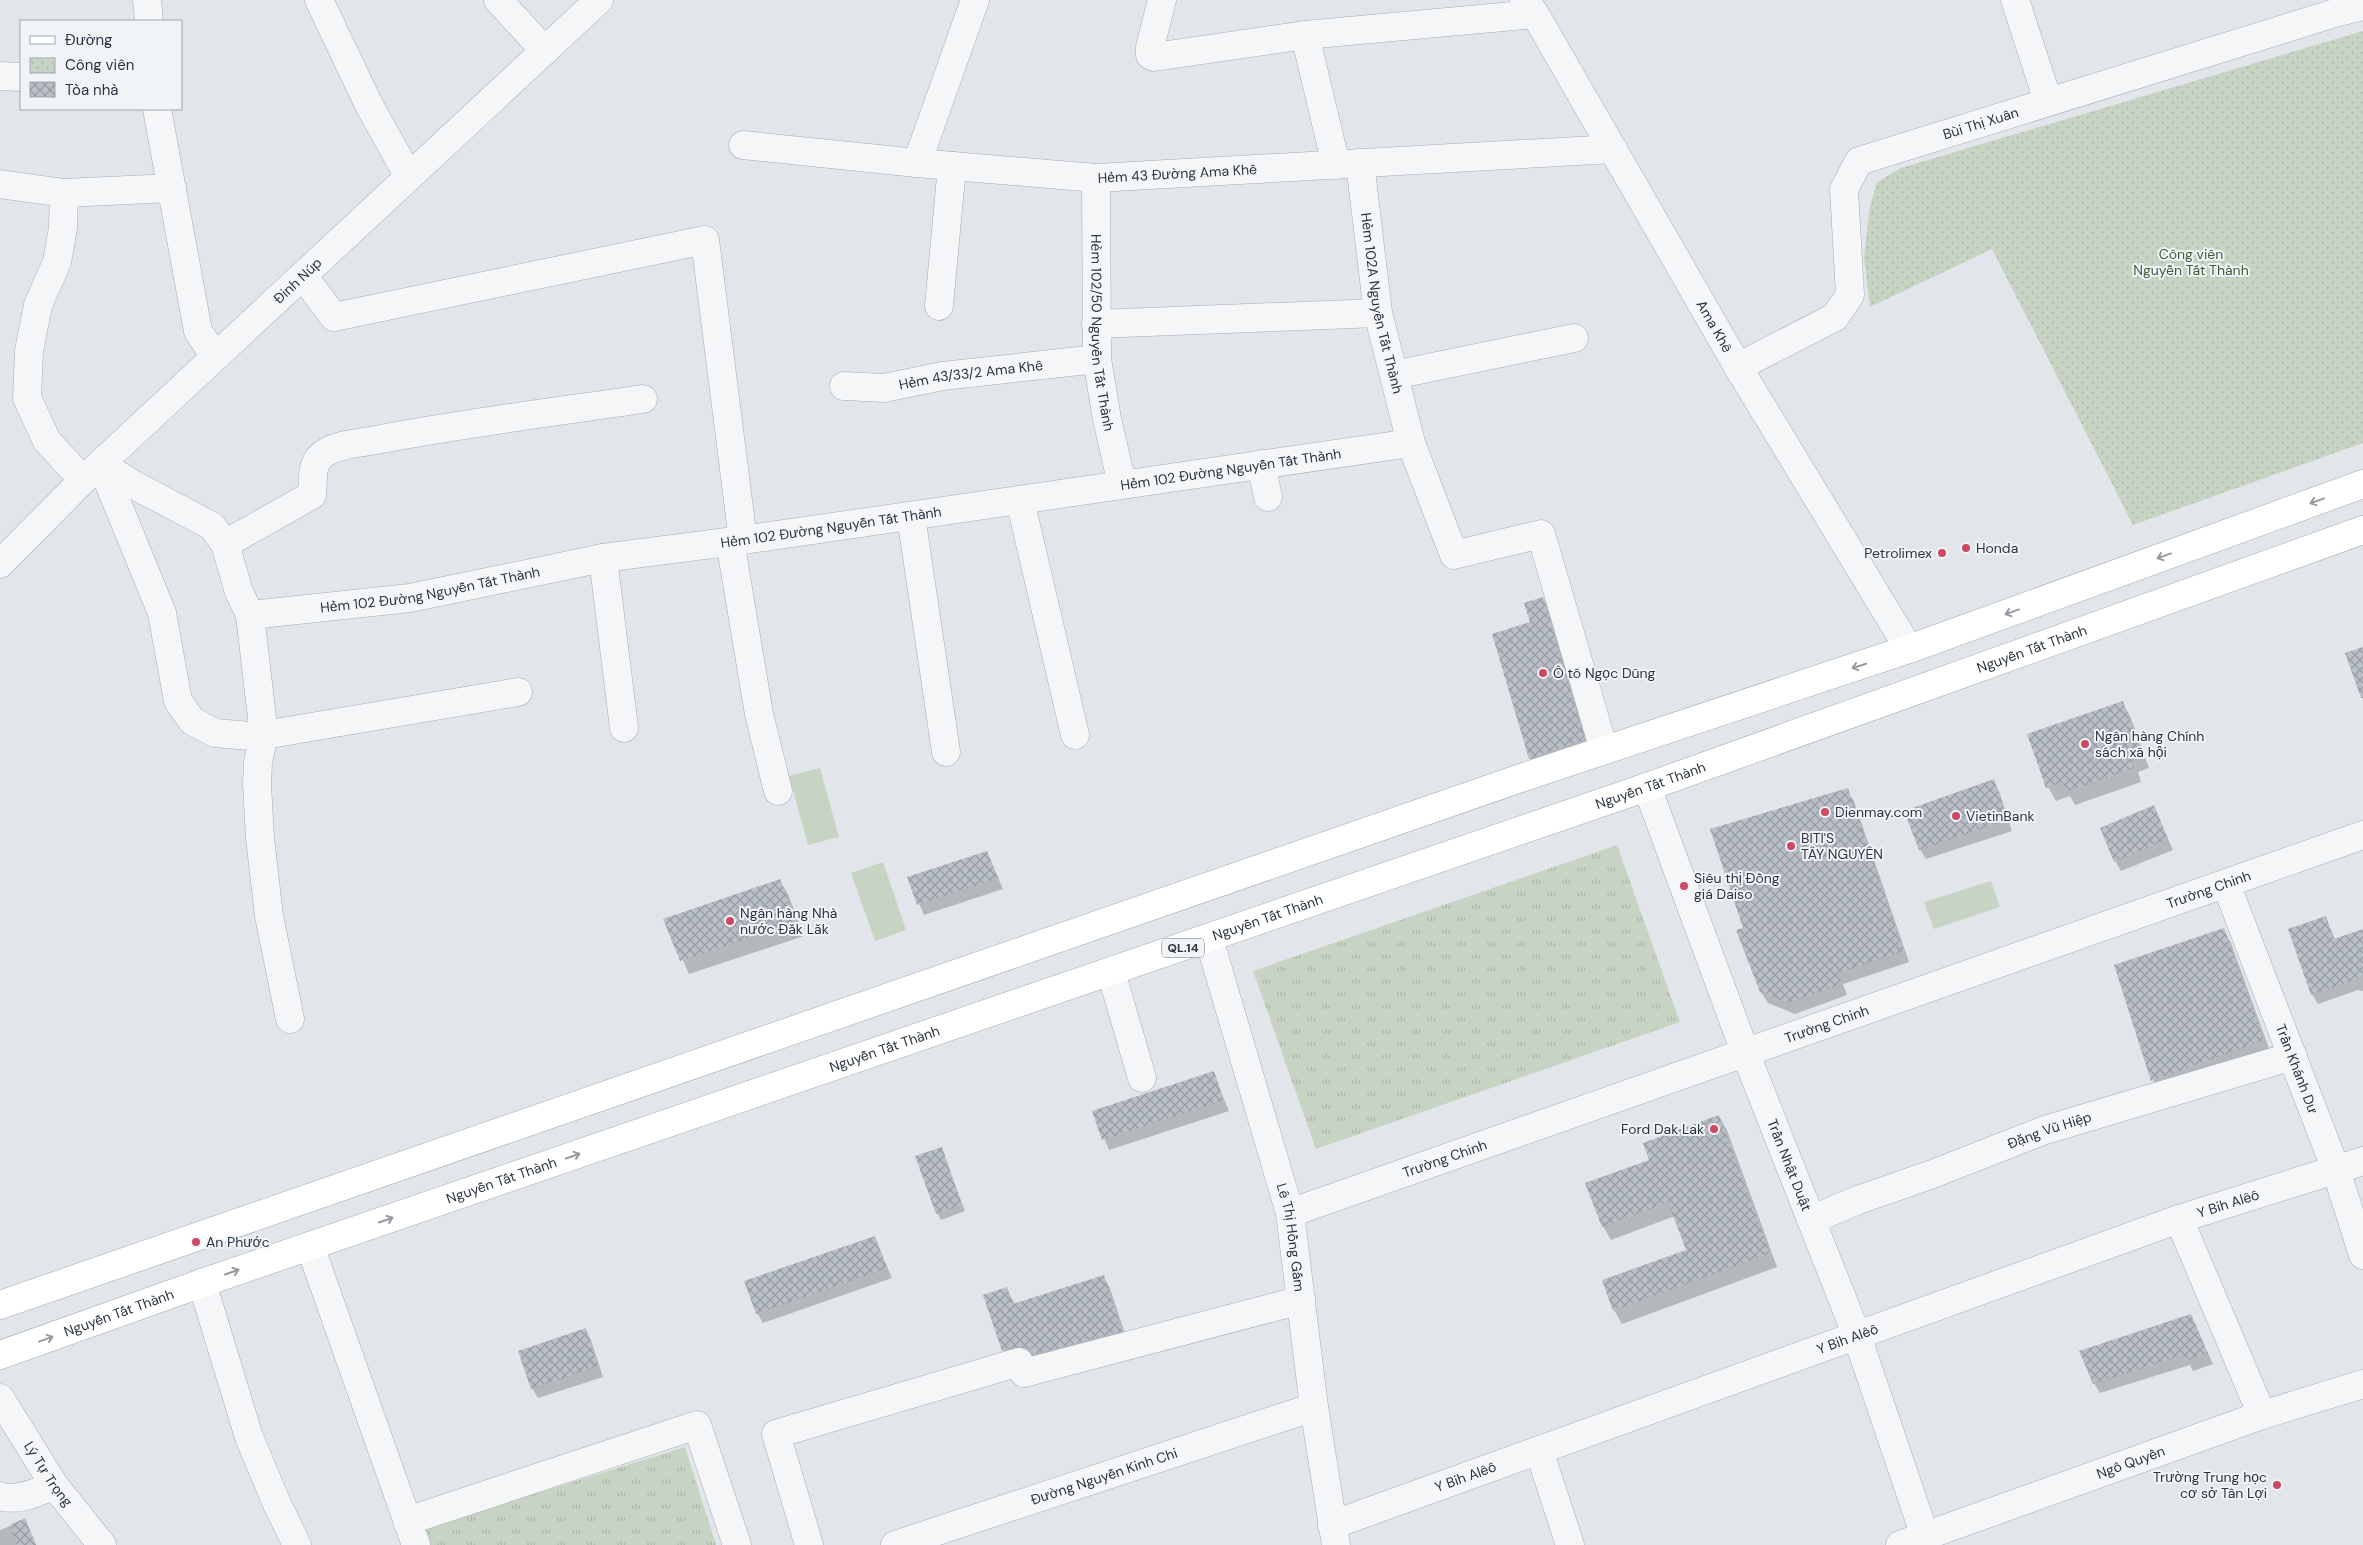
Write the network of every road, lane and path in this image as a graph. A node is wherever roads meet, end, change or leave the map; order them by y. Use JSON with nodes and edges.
{"nodes":[{"id":1,"x":147,"y":0,"type":"edge"},
{"id":2,"x":318,"y":0,"type":"edge"},
{"id":3,"x":498,"y":0,"type":"edge"},
{"id":4,"x":599,"y":0,"type":"edge"},
{"id":5,"x":975,"y":0,"type":"edge"},
{"id":6,"x":1162,"y":0,"type":"edge"},
{"id":7,"x":2015,"y":0,"type":"edge"},
{"id":8,"x":2363,"y":6,"type":"edge"},
{"id":9,"x":1530,"y":7,"type":"edge"},
{"id":10,"x":149,"y":20,"type":"edge"},
{"id":11,"x":1305,"y":35,"type":"junction"},
{"id":12,"x":545,"y":51,"type":"junction"},
{"id":13,"x":0,"y":76,"type":"edge"},
{"id":14,"x":20,"y":77,"type":"edge"},
{"id":15,"x":2048,"y":101,"type":"junction"},
{"id":16,"x":157,"y":110,"type":"edge"},
{"id":17,"x":742,"y":145,"type":"dead end"},
{"id":18,"x":1613,"y":149,"type":"junction"},
{"id":19,"x":917,"y":164,"type":"junction"},
{"id":20,"x":1348,"y":164,"type":"junction"},
{"id":21,"x":952,"y":166,"type":"junction"},
{"id":22,"x":408,"y":177,"type":"junction"},
{"id":23,"x":1096,"y":178,"type":"junction"},
{"id":24,"x":0,"y":184,"type":"edge"},
{"id":25,"x":172,"y":188,"type":"junction"},
{"id":26,"x":64,"y":193,"type":"junction"},
{"id":27,"x":304,"y":277,"type":"junction"},
{"id":28,"x":939,"y":306,"type":"dead end"},
{"id":29,"x":1378,"y":313,"type":"junction"},
{"id":30,"x":1096,"y":324,"type":"junction"},
{"id":31,"x":1574,"y":338,"type":"dead end"},
{"id":32,"x":215,"y":357,"type":"junction"},
{"id":33,"x":1098,"y":358,"type":"junction"},
{"id":34,"x":1738,"y":367,"type":"junction"},
{"id":35,"x":1394,"y":375,"type":"junction"},
{"id":36,"x":844,"y":386,"type":"dead end"},
{"id":37,"x":643,"y":399,"type":"dead end"},
{"id":38,"x":1412,"y":443,"type":"junction"},
{"id":39,"x":1261,"y":464,"type":"junction"},
{"id":40,"x":92,"y":472,"type":"junction"},
{"id":41,"x":1122,"y":484,"type":"junction"},
{"id":42,"x":2363,"y":484,"type":"edge"},
{"id":43,"x":1268,"y":497,"type":"dead end"},
{"id":44,"x":1020,"y":500,"type":"junction"},
{"id":45,"x":911,"y":516,"type":"junction"},
{"id":46,"x":2363,"y":530,"type":"edge"},
{"id":47,"x":737,"y":541,"type":"junction"},
{"id":48,"x":225,"y":544,"type":"junction"},
{"id":49,"x":603,"y":558,"type":"junction"},
{"id":50,"x":0,"y":564,"type":"edge"},
{"id":51,"x":250,"y":615,"type":"junction"},
{"id":52,"x":1909,"y":649,"type":"junction"},
{"id":53,"x":1923,"y":688,"type":"junction"},
{"id":54,"x":518,"y":692,"type":"dead end"},
{"id":55,"x":624,"y":728,"type":"dead end"},
{"id":56,"x":1075,"y":734,"type":"dead end"},
{"id":57,"x":264,"y":735,"type":"junction"},
{"id":58,"x":1604,"y":750,"type":"junction"},
{"id":59,"x":946,"y":752,"type":"dead end"},
{"id":60,"x":1647,"y":787,"type":"junction"},
{"id":61,"x":778,"y":791,"type":"dead end"},
{"id":62,"x":2363,"y":835,"type":"edge"},
{"id":63,"x":2226,"y":884,"type":"junction"},
{"id":64,"x":1209,"y":939,"type":"junction"},
{"id":65,"x":1111,"y":972,"type":"junction"},
{"id":66,"x":290,"y":1019,"type":"dead end"},
{"id":67,"x":1745,"y":1052,"type":"junction"},
{"id":68,"x":2293,"y":1056,"type":"junction"},
{"id":69,"x":1142,"y":1078,"type":"dead end"},
{"id":70,"x":2363,"y":1161,"type":"edge"},
{"id":71,"x":2336,"y":1170,"type":"junction"},
{"id":72,"x":1290,"y":1213,"type":"junction"},
{"id":73,"x":2180,"y":1219,"type":"junction"},
{"id":74,"x":1811,"y":1220,"type":"junction"},
{"id":75,"x":310,"y":1246,"type":"junction"},
{"id":76,"x":2363,"y":1255,"type":"edge"},
{"id":77,"x":202,"y":1283,"type":"junction"},
{"id":78,"x":1301,"y":1300,"type":"junction"},
{"id":79,"x":0,"y":1305,"type":"edge"},
{"id":80,"x":1857,"y":1336,"type":"junction"},
{"id":81,"x":0,"y":1355,"type":"edge"},
{"id":82,"x":2363,"y":1384,"type":"edge"},
{"id":83,"x":0,"y":1398,"type":"edge"},
{"id":84,"x":1314,"y":1407,"type":"junction"},
{"id":85,"x":2262,"y":1415,"type":"junction"},
{"id":86,"x":1539,"y":1450,"type":"junction"},
{"id":87,"x":54,"y":1485,"type":"junction"},
{"id":88,"x":0,"y":1496,"type":"edge"},
{"id":89,"x":411,"y":1533,"type":"edge"},
{"id":90,"x":1334,"y":1535,"type":"edge"},
{"id":91,"x":1917,"y":1542,"type":"edge"},
{"id":92,"x":102,"y":1545,"type":"edge"},
{"id":93,"x":297,"y":1545,"type":"edge"},
{"id":94,"x":737,"y":1545,"type":"edge"},
{"id":95,"x":809,"y":1545,"type":"edge"},
{"id":96,"x":896,"y":1545,"type":"edge"},
{"id":97,"x":1570,"y":1545,"type":"edge"}],
"edges":[{"from":1,"to":10,"type":"street"},
{"from":2,"to":22,"type":"street"},
{"from":3,"to":12,"type":"street"},
{"from":4,"to":12,"type":"street","name":"Đinh Núp"},
{"from":5,"to":19,"type":"street"},
{"from":6,"to":11,"type":"street"},
{"from":7,"to":15,"type":"street"},
{"from":8,"to":15,"type":"street","name":"Bùi Thị Xuân"},
{"from":9,"to":11,"type":"street"},
{"from":9,"to":18,"type":"street","name":"Ama Khê"},
{"from":11,"to":20,"type":"street","name":"Hẻm 102A Nguyễn Tất Thành"},
{"from":12,"to":22,"type":"street","name":"Đinh Núp"},
{"from":13,"to":14,"type":"street"},
{"from":15,"to":34,"type":"street","name":"Bùi Thị Xuân"},
{"from":16,"to":25,"type":"street"},
{"from":17,"to":19,"type":"street","name":"Hẻm 43 Đường Ama Khê"},
{"from":18,"to":20,"type":"street","name":"Hẻm 43 Đường Ama Khê"},
{"from":18,"to":34,"type":"street","name":"Ama Khê"},
{"from":19,"to":21,"type":"street","name":"Hẻm 43 Đường Ama Khê"},
{"from":20,"to":23,"type":"street","name":"Hẻm 43 Đường Ama Khê"},
{"from":20,"to":29,"type":"street","name":"Hẻm 102A Nguyễn Tất Thành"},
{"from":21,"to":23,"type":"street","name":"Hẻm 43 Đường Ama Khê"},
{"from":21,"to":28,"type":"street"},
{"from":22,"to":27,"type":"street","name":"Đinh Núp"},
{"from":23,"to":30,"type":"street","name":"Hẻm 102/50 Nguyễn Tất Thành"},
{"from":24,"to":26,"type":"street"},
{"from":25,"to":26,"type":"street"},
{"from":25,"to":32,"type":"street"},
{"from":26,"to":40,"type":"street"},
{"from":27,"to":32,"type":"street","name":"Đinh Núp"},
{"from":27,"to":47,"type":"street"},
{"from":29,"to":30,"type":"street"},
{"from":29,"to":35,"type":"street","name":"Hẻm 102A Nguyễn Tất Thành"},
{"from":30,"to":33,"type":"street","name":"Hẻm 102/50 Nguyễn Tất Thành"},
{"from":31,"to":35,"type":"street"},
{"from":32,"to":40,"type":"street","name":"Đinh Núp"},
{"from":33,"to":36,"type":"street","name":"Hẻm 43/33/2 Ama Khê"},
{"from":33,"to":41,"type":"street","name":"Hẻm 102/50 Nguyễn Tất Thành"},
{"from":34,"to":52,"type":"street","name":"Ama Khê"},
{"from":35,"to":38,"type":"street","name":"Hẻm 102A Nguyễn Tất Thành"},
{"from":37,"to":48,"type":"street"},
{"from":38,"to":39,"type":"street","name":"Hẻm 102 Đường Nguyễn Tất Thành"},
{"from":38,"to":58,"type":"street","name":"Hẻm 102A Nguyễn Tất Thành"},
{"from":39,"to":41,"type":"street","name":"Hẻm 102 Đường Nguyễn Tất Thành"},
{"from":39,"to":43,"type":"street"},
{"from":40,"to":48,"type":"street"},
{"from":40,"to":50,"type":"street","name":"Đinh Núp"},
{"from":40,"to":57,"type":"street"},
{"from":41,"to":44,"type":"street","name":"Hẻm 102 Đường Nguyễn Tất Thành"},
{"from":42,"to":52,"type":"main road","one_way":true},
{"from":44,"to":45,"type":"street","name":"Hẻm 102 Đường Nguyễn Tất Thành"},
{"from":44,"to":56,"type":"street"},
{"from":45,"to":47,"type":"street","name":"Hẻm 102 Đường Nguyễn Tất Thành"},
{"from":45,"to":59,"type":"street"},
{"from":46,"to":53,"type":"main road","name":"Nguyễn Tất Thành","number":"QL.14"},
{"from":47,"to":49,"type":"street","name":"Hẻm 102 Đường Nguyễn Tất Thành"},
{"from":47,"to":61,"type":"street"},
{"from":48,"to":51,"type":"street"},
{"from":49,"to":51,"type":"street","name":"Hẻm 102 Đường Nguyễn Tất Thành"},
{"from":49,"to":55,"type":"street"},
{"from":51,"to":57,"type":"street"},
{"from":52,"to":53,"type":"main road"},
{"from":52,"to":58,"type":"main road","one_way":true},
{"from":53,"to":60,"type":"main road","name":"Nguyễn Tất Thành","number":"QL.14"},
{"from":54,"to":57,"type":"street"},
{"from":57,"to":66,"type":"street"},
{"from":58,"to":79,"type":"main road"},
{"from":60,"to":64,"type":"main road","name":"Nguyễn Tất Thành","number":"QL.14"},
{"from":60,"to":67,"type":"street","name":"Trần Nhật Duật"},
{"from":62,"to":63,"type":"street","name":"Trường Chinh"},
{"from":63,"to":67,"type":"street","name":"Trường Chinh"},
{"from":63,"to":68,"type":"street","name":"Trần Khánh Dư"},
{"from":64,"to":65,"type":"main road","name":"Nguyễn Tất Thành","number":"QL.14"},
{"from":64,"to":72,"type":"street","name":"Lê Thị Hồng Gấm"},
{"from":65,"to":69,"type":"street"},
{"from":75,"to":65,"type":"main road","name":"Nguyễn Tất Thành","number":"QL.14","one_way":true},
{"from":67,"to":72,"type":"street","name":"Trường Chinh"},
{"from":67,"to":74,"type":"street","name":"Trần Nhật Duật"},
{"from":68,"to":71,"type":"street","name":"Trần Khánh Dư"},
{"from":68,"to":74,"type":"street","name":"Đặng Vũ Hiệp"},
{"from":70,"to":71,"type":"street","name":"Y Bih Alêô"},
{"from":71,"to":73,"type":"street","name":"Y Bih Alêô"},
{"from":71,"to":76,"type":"street","name":"Trần Khánh Dư"},
{"from":72,"to":78,"type":"street","name":"Lê Thị Hồng Gấm"},
{"from":73,"to":80,"type":"street","name":"Y Bih Alêô"},
{"from":73,"to":85,"type":"street"},
{"from":74,"to":80,"type":"street","name":"Trần Nhật Duật"},
{"from":77,"to":75,"type":"main road","name":"Nguyễn Tất Thành","number":"QL.14","one_way":true},
{"from":75,"to":89,"type":"street"},
{"from":81,"to":77,"type":"main road","name":"Nguyễn Tất Thành","number":"QL.14","one_way":true},
{"from":77,"to":93,"type":"street"},
{"from":78,"to":84,"type":"street","name":"Lê Thị Hồng Gấm"},
{"from":78,"to":95,"type":"street"},
{"from":80,"to":86,"type":"street","name":"Y Bih Alêô"},
{"from":80,"to":91,"type":"street","name":"Trần Nhật Duật"},
{"from":82,"to":85,"type":"street","name":"Ngô Quyền"},
{"from":83,"to":87,"type":"street","name":"Lý Tự Trọng"},
{"from":84,"to":90,"type":"street","name":"Lê Thị Hồng Gấm"},
{"from":84,"to":96,"type":"street","name":"Đường Nguyễn Kinh Chi"},
{"from":85,"to":91,"type":"street","name":"Ngô Quyền"},
{"from":86,"to":90,"type":"street","name":"Y Bih Alêô"},
{"from":86,"to":97,"type":"street"},
{"from":87,"to":88,"type":"street"},
{"from":87,"to":92,"type":"street","name":"Lý Tự Trọng"},
{"from":89,"to":94,"type":"street"}]}
